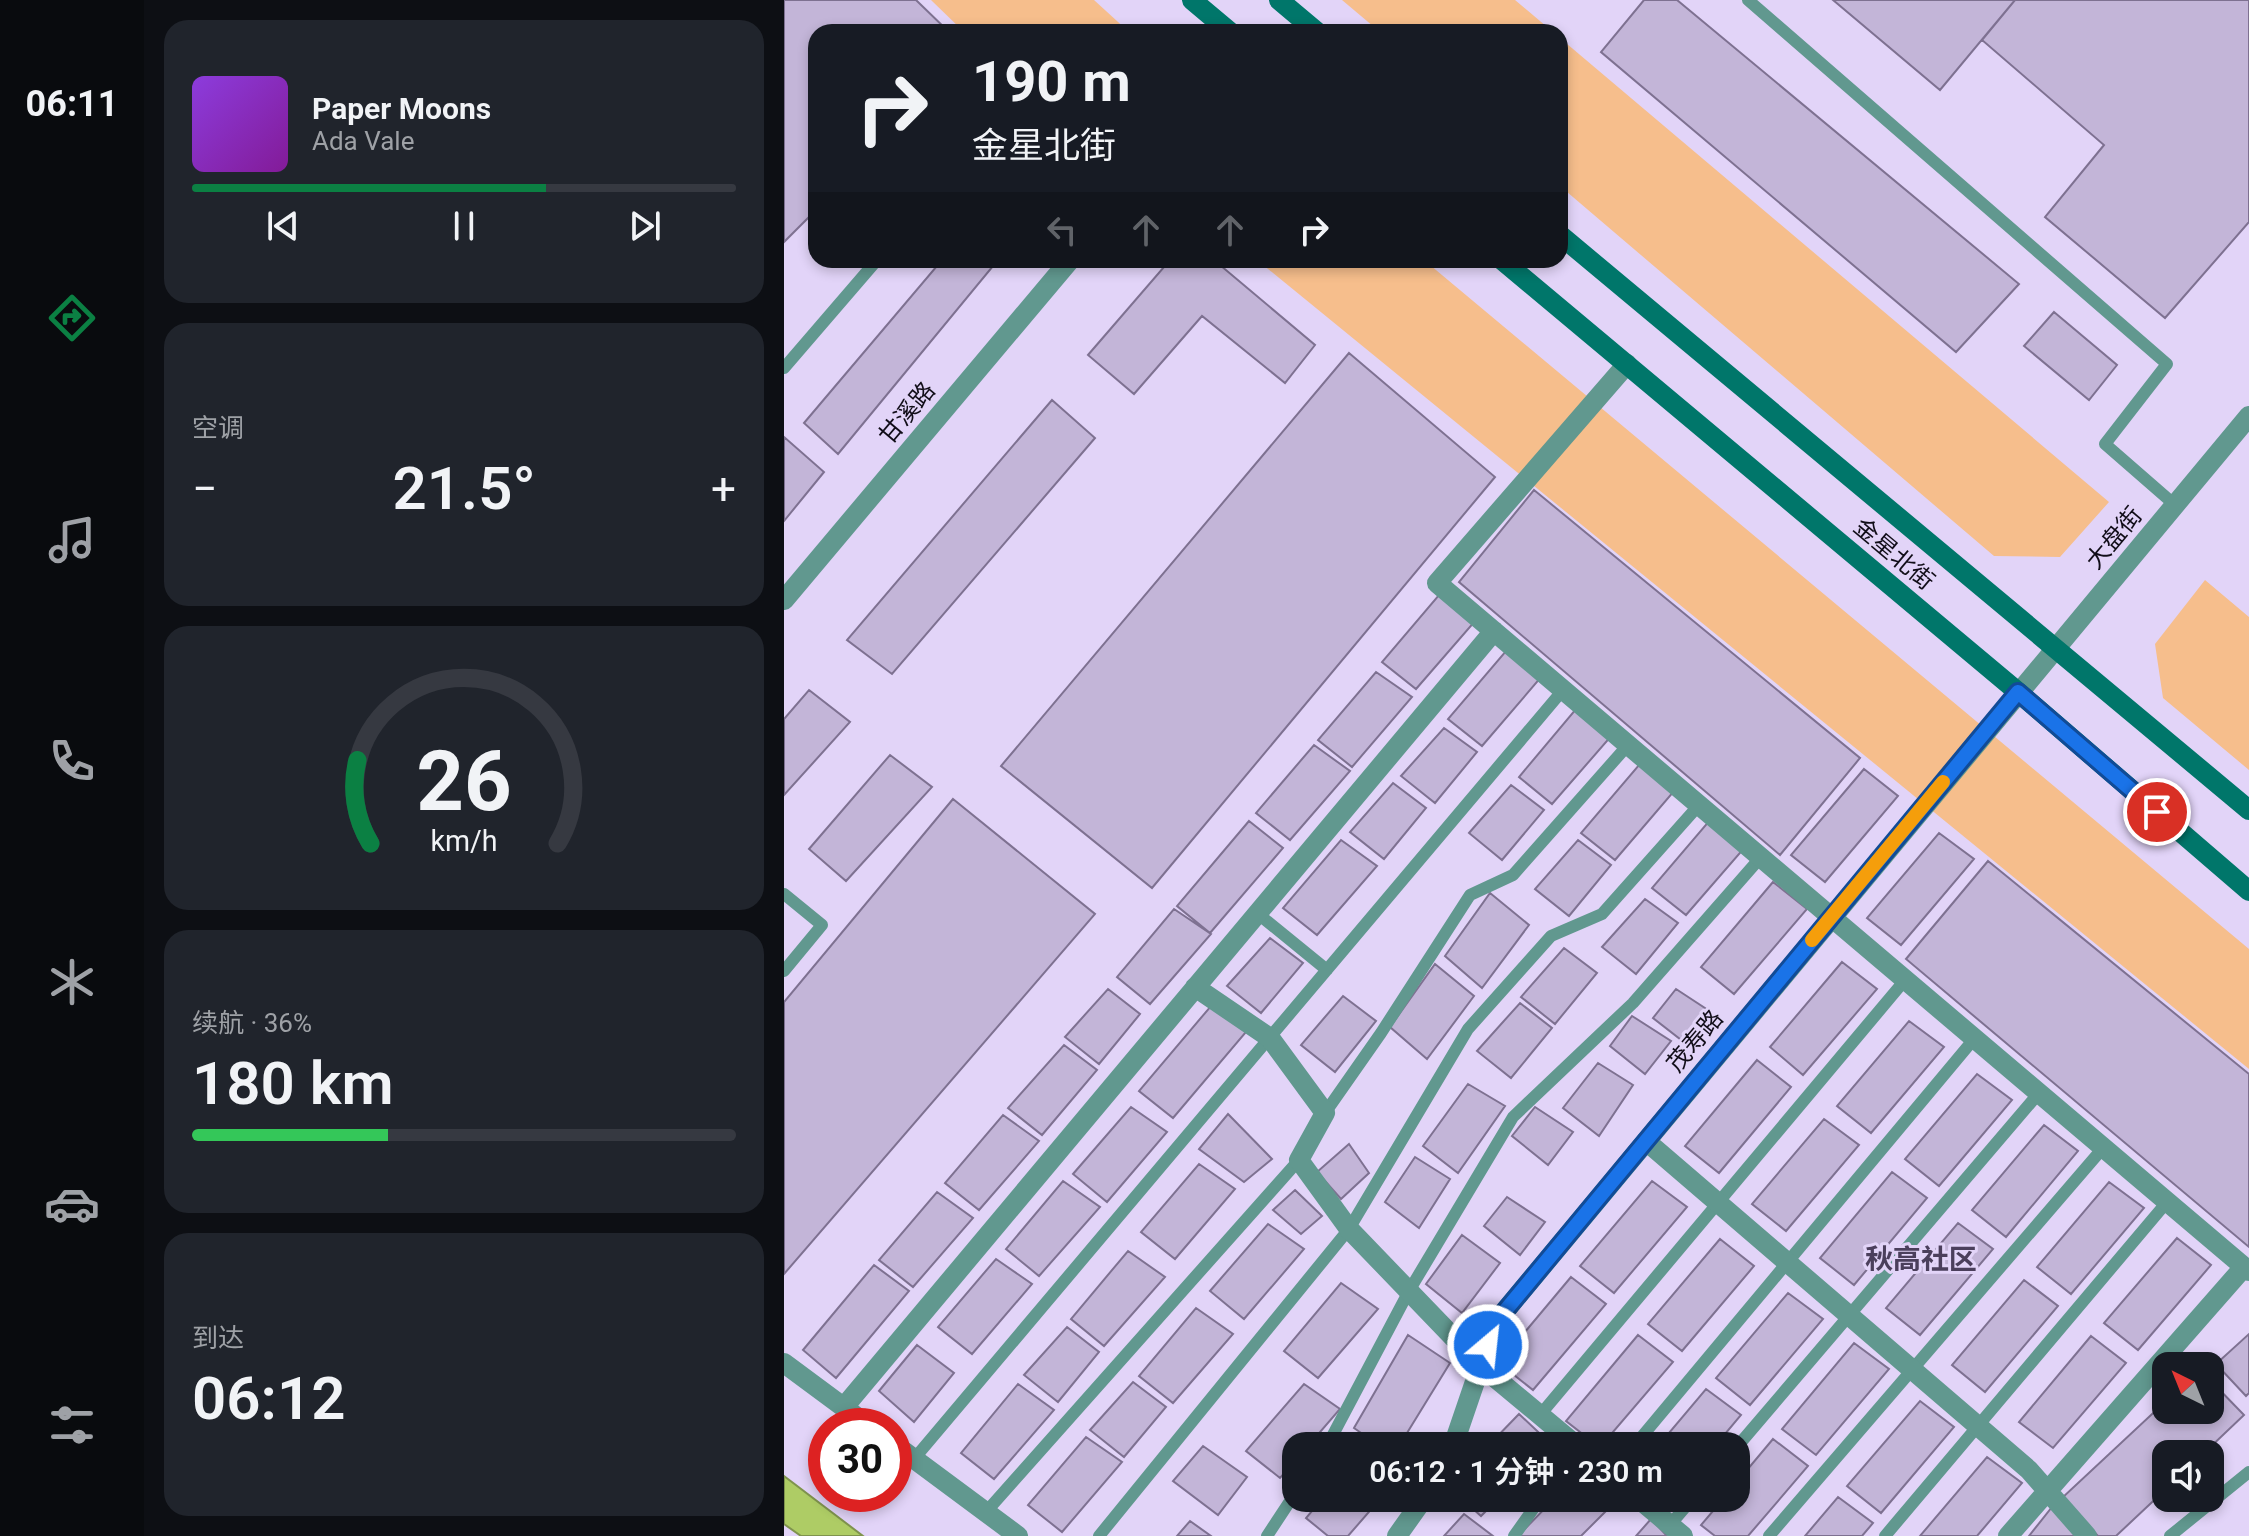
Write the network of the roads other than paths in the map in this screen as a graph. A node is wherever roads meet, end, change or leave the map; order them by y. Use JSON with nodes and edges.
{"nodes":[{"id":1,"x":1192,"y":0,"type":"edge"},
{"id":2,"x":1279,"y":0,"type":"edge"},
{"id":3,"x":1748,"y":0,"type":"edge"},
{"id":4,"x":1220,"y":24,"type":"edge"},
{"id":5,"x":1308,"y":24,"type":"edge"},
{"id":6,"x":1568,"y":242,"type":"edge"},
{"id":7,"x":870,"y":268,"type":"edge"},
{"id":8,"x":1063,"y":268,"type":"edge"},
{"id":9,"x":1512,"y":268,"type":"edge"},
{"id":10,"x":1627,"y":364,"type":"junction"},
{"id":11,"x":784,"y":368,"type":"edge"},
{"id":12,"x":2249,"y":416,"type":"edge"},
{"id":13,"x":2175,"y":505,"type":"junction"},
{"id":14,"x":784,"y":600,"type":"edge"},
{"id":15,"x":1494,"y":631,"type":"junction"},
{"id":16,"x":2055,"y":649,"type":"junction"},
{"id":17,"x":1563,"y":690,"type":"junction"},
{"id":18,"x":2018,"y":692,"type":"junction"},
{"id":19,"x":1628,"y":745,"type":"junction"},
{"id":20,"x":1699,"y":805,"type":"junction"},
{"id":21,"x":2249,"y":810,"type":"edge"},
{"id":22,"x":1761,"y":857,"type":"junction"},
{"id":23,"x":2249,"y":891,"type":"edge"},
{"id":24,"x":784,"y":894,"type":"edge"},
{"id":25,"x":1257,"y":913,"type":"junction"},
{"id":26,"x":1831,"y":917,"type":"junction"},
{"id":27,"x":1327,"y":970,"type":"junction"},
{"id":28,"x":784,"y":971,"type":"edge"},
{"id":29,"x":1905,"y":980,"type":"junction"},
{"id":30,"x":1195,"y":987,"type":"junction"},
{"id":31,"x":1270,"y":1038,"type":"junction"},
{"id":32,"x":1974,"y":1039,"type":"junction"},
{"id":33,"x":2039,"y":1093,"type":"junction"},
{"id":34,"x":1325,"y":1113,"type":"junction"},
{"id":35,"x":1646,"y":1141,"type":"junction"},
{"id":36,"x":2103,"y":1148,"type":"junction"},
{"id":37,"x":1299,"y":1160,"type":"junction"},
{"id":38,"x":2167,"y":1202,"type":"junction"},
{"id":39,"x":1718,"y":1203,"type":"junction"},
{"id":40,"x":1349,"y":1229,"type":"junction"},
{"id":41,"x":1787,"y":1263,"type":"junction"},
{"id":42,"x":2246,"y":1269,"type":"edge"},
{"id":43,"x":1409,"y":1291,"type":"junction"},
{"id":44,"x":1849,"y":1315,"type":"junction"},
{"id":45,"x":784,"y":1363,"type":"edge"},
{"id":46,"x":1481,"y":1366,"type":"junction"},
{"id":47,"x":1912,"y":1369,"type":"junction"},
{"id":48,"x":844,"y":1407,"type":"joint"},
{"id":49,"x":1540,"y":1415,"type":"junction"},
{"id":50,"x":1978,"y":1426,"type":"junction"},
{"id":51,"x":1334,"y":1432,"type":"edge"},
{"id":52,"x":1458,"y":1432,"type":"edge"},
{"id":53,"x":1560,"y":1432,"type":"edge"},
{"id":54,"x":1646,"y":1432,"type":"edge"},
{"id":55,"x":1750,"y":1432,"type":"edge"},
{"id":56,"x":914,"y":1459,"type":"joint"},
{"id":57,"x":2249,"y":1472,"type":"edge"},
{"id":58,"x":2047,"y":1491,"type":"junction"},
{"id":59,"x":986,"y":1512,"type":"junction"},
{"id":60,"x":1283,"y":1512,"type":"edge"},
{"id":61,"x":1414,"y":1512,"type":"edge"},
{"id":62,"x":1531,"y":1512,"type":"edge"},
{"id":63,"x":1655,"y":1512,"type":"edge"},
{"id":64,"x":1686,"y":1512,"type":"edge"},
{"id":65,"x":1677,"y":1530,"type":"edge"},
{"id":66,"x":1018,"y":1536,"type":"edge"},
{"id":67,"x":1099,"y":1536,"type":"edge"},
{"id":68,"x":1267,"y":1536,"type":"edge"},
{"id":69,"x":1397,"y":1536,"type":"edge"},
{"id":70,"x":1514,"y":1536,"type":"edge"},
{"id":71,"x":1769,"y":1536,"type":"edge"},
{"id":72,"x":1885,"y":1536,"type":"edge"},
{"id":73,"x":2008,"y":1536,"type":"edge"},
{"id":74,"x":2087,"y":1536,"type":"edge"},
{"id":75,"x":2170,"y":1536,"type":"edge"}],
"edges":[{"from":1,"to":4,"type":"main road"},
{"from":2,"to":5,"type":"main road"},
{"from":3,"to":13,"type":"lane"},
{"from":6,"to":16,"type":"main road","name":"金星北街"},
{"from":7,"to":11,"type":"lane"},
{"from":8,"to":14,"type":"street","name":"甘溪路"},
{"from":9,"to":10,"type":"main road","name":"金星北街"},
{"from":10,"to":15,"type":"street"},
{"from":10,"to":18,"type":"main road","name":"金星北街"},
{"from":12,"to":13,"type":"street","name":"大盘街"},
{"from":13,"to":16,"type":"street","name":"大盘街"},
{"from":15,"to":17,"type":"street"},
{"from":15,"to":25,"type":"street"},
{"from":16,"to":18,"type":"street","name":"大盘街"},
{"from":16,"to":21,"type":"main road","name":"金星北街"},
{"from":17,"to":19,"type":"street"},
{"from":17,"to":27,"type":"lane"},
{"from":18,"to":23,"type":"main road","name":"金星北街"},
{"from":18,"to":26,"type":"street","name":"茂寿路"},
{"from":19,"to":20,"type":"street"},
{"from":19,"to":34,"type":"lane"},
{"from":20,"to":22,"type":"street"},
{"from":20,"to":40,"type":"lane"},
{"from":22,"to":26,"type":"street"},
{"from":22,"to":43,"type":"lane"},
{"from":24,"to":28,"type":"lane"},
{"from":25,"to":27,"type":"lane"},
{"from":25,"to":30,"type":"street"},
{"from":26,"to":29,"type":"street"},
{"from":26,"to":35,"type":"street","name":"茂寿路"},
{"from":27,"to":31,"type":"lane"},
{"from":29,"to":32,"type":"street"},
{"from":29,"to":39,"type":"lane"},
{"from":30,"to":31,"type":"street"},
{"from":30,"to":48,"type":"street"},
{"from":31,"to":34,"type":"street"},
{"from":31,"to":56,"type":"lane"},
{"from":32,"to":33,"type":"street"},
{"from":32,"to":41,"type":"lane"},
{"from":33,"to":36,"type":"street"},
{"from":33,"to":44,"type":"lane"},
{"from":34,"to":37,"type":"street"},
{"from":35,"to":39,"type":"street"},
{"from":35,"to":46,"type":"street","name":"茂寿路"},
{"from":36,"to":38,"type":"street"},
{"from":36,"to":47,"type":"lane"},
{"from":37,"to":40,"type":"street"},
{"from":37,"to":59,"type":"lane"},
{"from":38,"to":42,"type":"street"},
{"from":38,"to":50,"type":"lane"},
{"from":39,"to":41,"type":"street"},
{"from":39,"to":49,"type":"lane"},
{"from":40,"to":43,"type":"street"},
{"from":40,"to":67,"type":"lane"},
{"from":41,"to":44,"type":"street"},
{"from":41,"to":54,"type":"lane"},
{"from":42,"to":58,"type":"street"},
{"from":43,"to":46,"type":"street"},
{"from":43,"to":51,"type":"lane"},
{"from":44,"to":47,"type":"street"},
{"from":44,"to":55,"type":"lane"},
{"from":45,"to":48,"type":"street"},
{"from":46,"to":49,"type":"street"},
{"from":46,"to":52,"type":"street","name":"茂寿路"},
{"from":47,"to":50,"type":"street"},
{"from":47,"to":71,"type":"lane"},
{"from":49,"to":53,"type":"street"},
{"from":50,"to":58,"type":"street"},
{"from":50,"to":72,"type":"lane"},
{"from":56,"to":59,"type":"street"},
{"from":57,"to":75,"type":"lane"},
{"from":58,"to":73,"type":"street"},
{"from":58,"to":74,"type":"street"},
{"from":59,"to":66,"type":"street"},
{"from":60,"to":68,"type":"lane"},
{"from":61,"to":69,"type":"street"},
{"from":62,"to":70,"type":"lane"},
{"from":63,"to":65,"type":"street"},
{"from":64,"to":65,"type":"lane"}]}
